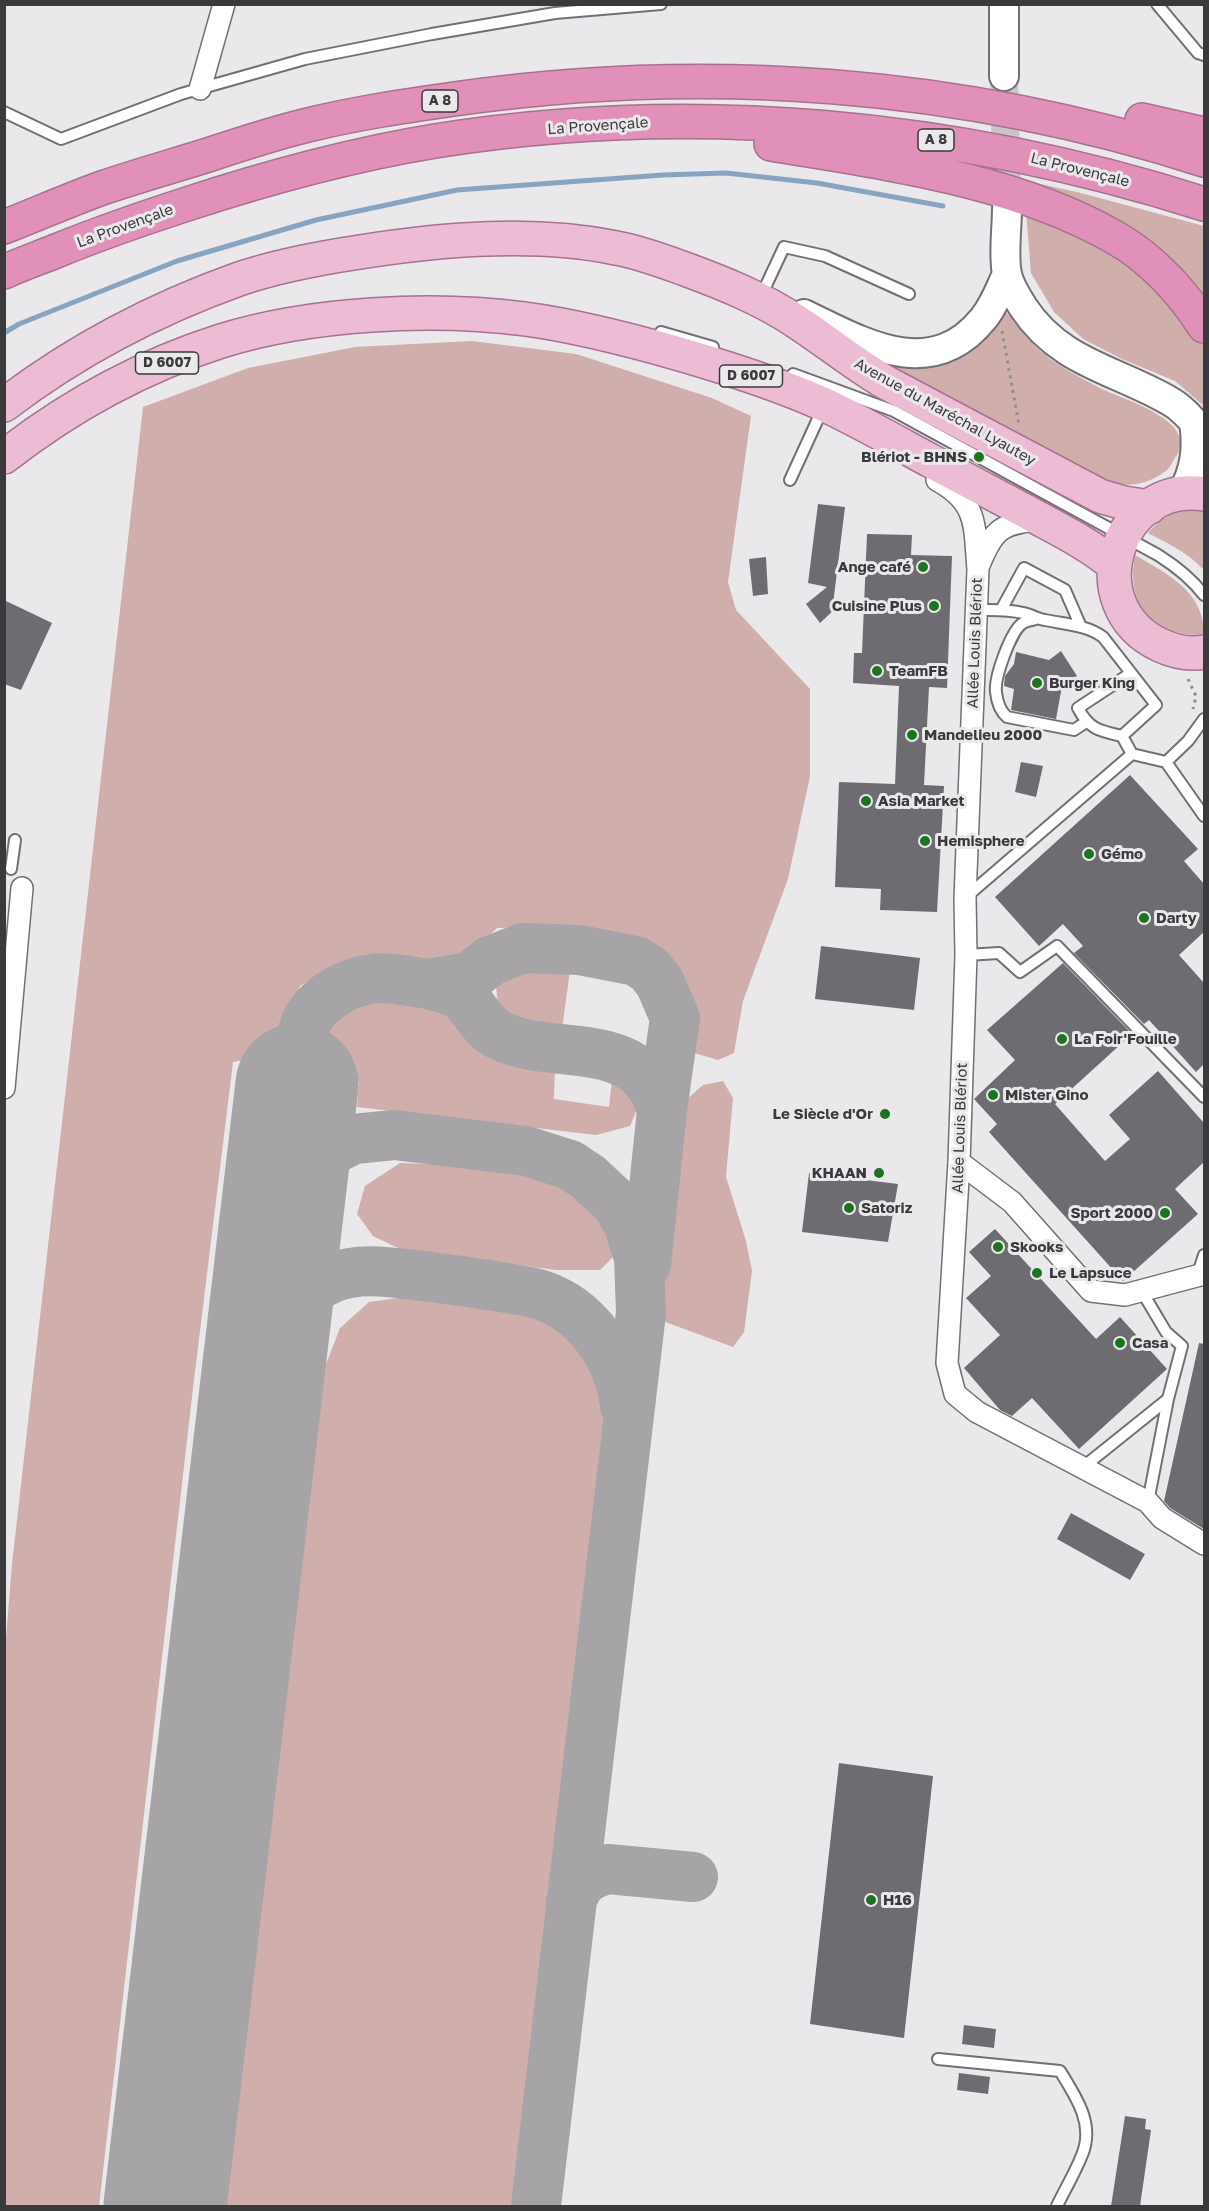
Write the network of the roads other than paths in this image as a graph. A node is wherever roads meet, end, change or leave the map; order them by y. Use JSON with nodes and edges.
{"nodes":[{"id":1,"x":224,"y":4,"type":"edge"},
{"id":2,"x":661,"y":4,"type":"edge"},
{"id":3,"x":1004,"y":4,"type":"edge"},
{"id":4,"x":1157,"y":4,"type":"edge"},
{"id":5,"x":1204,"y":55,"type":"edge"},
{"id":6,"x":1004,"y":76,"type":"tunnel mouth"},
{"id":7,"x":200,"y":89,"type":"junction"},
{"id":8,"x":893,"y":92,"type":"junction"},
{"id":9,"x":4,"y":112,"type":"edge"},
{"id":10,"x":660,"y":122,"type":"junction"},
{"id":11,"x":1204,"y":134,"type":"edge"},
{"id":12,"x":1204,"y":160,"type":"edge"},
{"id":13,"x":1204,"y":204,"type":"edge"},
{"id":14,"x":1007,"y":209,"type":"tunnel mouth"},
{"id":15,"x":4,"y":227,"type":"edge"},
{"id":16,"x":602,"y":250,"type":"junction"},
{"id":17,"x":4,"y":272,"type":"edge"},
{"id":18,"x":1007,"y":274,"type":"junction"},
{"id":19,"x":281,"y":279,"type":"dead end"},
{"id":20,"x":248,"y":288,"type":"dead end"},
{"id":21,"x":762,"y":294,"type":"junction"},
{"id":22,"x":909,"y":294,"type":"dead end"},
{"id":23,"x":279,"y":315,"type":"dead end"},
{"id":24,"x":1204,"y":326,"type":"edge"},
{"id":25,"x":655,"y":330,"type":"dead end"},
{"id":26,"x":720,"y":350,"type":"dead end"},
{"id":27,"x":75,"y":370,"type":"dead end"},
{"id":28,"x":845,"y":370,"type":"dead end"},
{"id":29,"x":783,"y":371,"type":"dead end"},
{"id":30,"x":870,"y":390,"type":"dead end"},
{"id":31,"x":38,"y":394,"type":"dead end"},
{"id":32,"x":13,"y":406,"type":"edge"},
{"id":33,"x":894,"y":411,"type":"junction"},
{"id":34,"x":838,"y":412,"type":"junction"},
{"id":35,"x":1199,"y":428,"type":"edge"},
{"id":36,"x":4,"y":445,"type":"edge"},
{"id":37,"x":4,"y":457,"type":"edge"},
{"id":38,"x":790,"y":480,"type":"dead end"},
{"id":39,"x":1193,"y":494,"type":"edge"},
{"id":40,"x":1150,"y":507,"type":"junction"},
{"id":41,"x":1041,"y":519,"type":"junction"},
{"id":42,"x":1118,"y":550,"type":"junction"},
{"id":43,"x":978,"y":569,"type":"junction"},
{"id":44,"x":1204,"y":595,"type":"edge"},
{"id":45,"x":976,"y":610,"type":"junction"},
{"id":46,"x":1001,"y":610,"type":"junction"},
{"id":47,"x":1036,"y":619,"type":"junction"},
{"id":48,"x":1081,"y":627,"type":"junction"},
{"id":49,"x":1199,"y":657,"type":"edge"},
{"id":50,"x":1131,"y":673,"type":"junction"},
{"id":51,"x":1204,"y":719,"type":"edge"},
{"id":52,"x":1086,"y":722,"type":"junction"},
{"id":53,"x":1122,"y":736,"type":"junction"},
{"id":54,"x":1132,"y":754,"type":"junction"},
{"id":55,"x":1166,"y":762,"type":"junction"},
{"id":56,"x":1204,"y":816,"type":"edge"},
{"id":57,"x":15,"y":840,"type":"dead end"},
{"id":58,"x":8,"y":867,"type":"edge"},
{"id":59,"x":22,"y":888,"type":"joint"},
{"id":60,"x":965,"y":898,"type":"junction"},
{"id":61,"x":966,"y":955,"type":"junction"},
{"id":62,"x":4,"y":1088,"type":"edge"},
{"id":63,"x":1204,"y":1097,"type":"edge"},
{"id":64,"x":959,"y":1162,"type":"junction"},
{"id":65,"x":1202,"y":1267,"type":"edge"},
{"id":66,"x":1141,"y":1290,"type":"junction"},
{"id":67,"x":1168,"y":1400,"type":"junction"},
{"id":68,"x":1081,"y":1468,"type":"junction"},
{"id":69,"x":1148,"y":1503,"type":"junction"},
{"id":70,"x":1204,"y":1544,"type":"edge"},
{"id":71,"x":938,"y":2059,"type":"dead end"},
{"id":72,"x":1057,"y":2206,"type":"edge"}],
"edges":[{"from":1,"to":7,"type":"street"},
{"from":2,"to":7,"type":"lane"},
{"from":3,"to":6,"type":"main road"},
{"from":4,"to":5,"type":"lane"},
{"from":7,"to":9,"type":"lane"},
{"from":8,"to":11,"type":"highway"},
{"from":8,"to":12,"type":"highway","number":"A 8"},
{"from":8,"to":15,"type":"highway","number":"A 8"},
{"from":10,"to":13,"type":"highway","name":"La Provençale","number":"A 8"},
{"from":10,"to":17,"type":"highway","name":"La Provençale","number":"A 8"},
{"from":10,"to":24,"type":"highway"},
{"from":14,"to":18,"type":"main road"},
{"from":16,"to":19,"type":"lane"},
{"from":16,"to":21,"type":"main road"},
{"from":16,"to":28,"type":"lane"},
{"from":16,"to":32,"type":"main road","name":"Avenue du Maréchal Lyautey"},
{"from":16,"to":40,"type":"main road","name":"Avenue du Maréchal Lyautey"},
{"from":18,"to":21,"type":"main road"},
{"from":18,"to":35,"type":"main road"},
{"from":20,"to":27,"type":"lane"},
{"from":21,"to":22,"type":"lane"},
{"from":23,"to":36,"type":"lane"},
{"from":25,"to":26,"type":"lane"},
{"from":29,"to":33,"type":"lane"},
{"from":30,"to":33,"type":"lane"},
{"from":31,"to":32,"type":"lane"},
{"from":33,"to":42,"type":"lane"},
{"from":34,"to":37,"type":"main road","number":"D 6007"},
{"from":34,"to":38,"type":"lane"},
{"from":34,"to":41,"type":"main road","number":"D 6007"},
{"from":34,"to":43,"type":"street"},
{"from":35,"to":39,"type":"main road"},
{"from":39,"to":40,"type":"main road"},
{"from":40,"to":42,"type":"main road"},
{"from":41,"to":42,"type":"main road","number":"D 6007"},
{"from":41,"to":43,"type":"street"},
{"from":42,"to":44,"type":"lane"},
{"from":42,"to":49,"type":"main road"},
{"from":43,"to":45,"type":"street","name":"Allée Louis Blériot"},
{"from":45,"to":46,"type":"lane"},
{"from":45,"to":60,"type":"street","name":"Allée Louis Blériot"},
{"from":46,"to":47,"type":"lane"},
{"from":46,"to":48,"type":"lane"},
{"from":47,"to":48,"type":"lane"},
{"from":47,"to":52,"type":"lane"},
{"from":48,"to":50,"type":"lane"},
{"from":50,"to":52,"type":"lane"},
{"from":50,"to":53,"type":"lane"},
{"from":51,"to":55,"type":"lane"},
{"from":52,"to":53,"type":"lane"},
{"from":53,"to":54,"type":"lane"},
{"from":54,"to":55,"type":"lane"},
{"from":54,"to":60,"type":"lane"},
{"from":55,"to":56,"type":"lane"},
{"from":57,"to":58,"type":"lane"},
{"from":58,"to":59,"type":"lane"},
{"from":59,"to":62,"type":"street"},
{"from":60,"to":61,"type":"street","name":"Allée Louis Blériot"},
{"from":61,"to":63,"type":"lane"},
{"from":61,"to":64,"type":"street","name":"Allée Louis Blériot"},
{"from":64,"to":66,"type":"street"},
{"from":64,"to":68,"type":"street","name":"Allée Louis Blériot"},
{"from":65,"to":66,"type":"street"},
{"from":66,"to":67,"type":"lane"},
{"from":67,"to":68,"type":"lane"},
{"from":67,"to":69,"type":"lane"},
{"from":68,"to":69,"type":"street","name":"Allée Louis Blériot"},
{"from":69,"to":70,"type":"street","name":"Allée Louis Blériot"},
{"from":71,"to":72,"type":"lane"}]}
